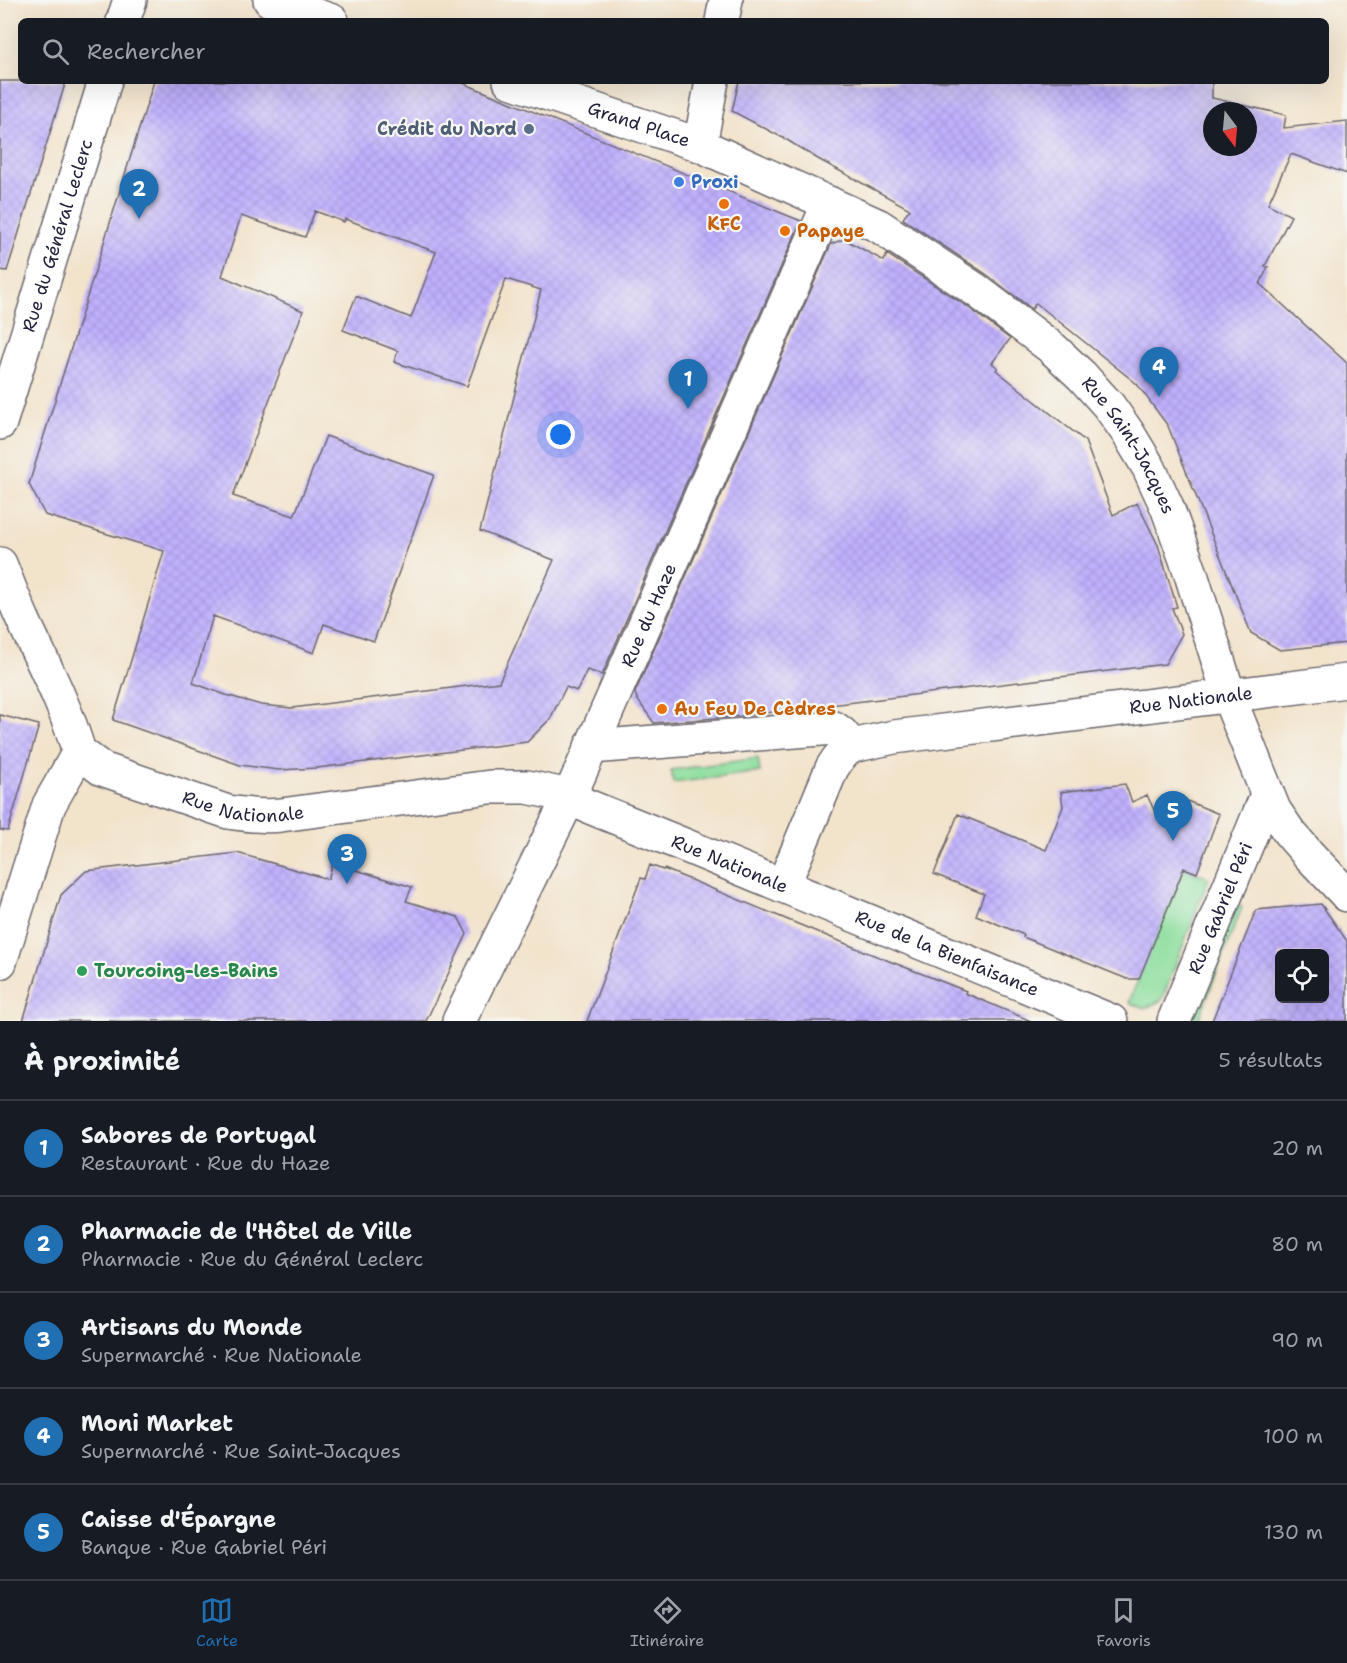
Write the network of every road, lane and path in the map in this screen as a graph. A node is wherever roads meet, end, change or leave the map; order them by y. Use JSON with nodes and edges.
{"nodes":[{"id":1,"x":130,"y":0,"type":"edge"},
{"id":2,"x":270,"y":0,"type":"edge"},
{"id":3,"x":726,"y":0,"type":"edge"},
{"id":4,"x":124,"y":18,"type":"edge"},
{"id":5,"x":323,"y":18,"type":"edge"},
{"id":6,"x":723,"y":18,"type":"edge"},
{"id":7,"x":104,"y":84,"type":"edge"},
{"id":8,"x":519,"y":84,"type":"edge"},
{"id":9,"x":712,"y":84,"type":"edge"},
{"id":10,"x":712,"y":151,"type":"junction"},
{"id":11,"x":829,"y":203,"type":"junction"},
{"id":12,"x":0,"y":423,"type":"edge"},
{"id":13,"x":0,"y":564,"type":"edge"},
{"id":14,"x":1347,"y":681,"type":"edge"},
{"id":15,"x":1229,"y":696,"type":"junction"},
{"id":16,"x":852,"y":746,"type":"junction"},
{"id":17,"x":591,"y":747,"type":"junction"},
{"id":18,"x":79,"y":752,"type":"junction"},
{"id":19,"x":1267,"y":795,"type":"junction"},
{"id":20,"x":568,"y":798,"type":"junction"},
{"id":21,"x":783,"y":886,"type":"junction"},
{"id":22,"x":1347,"y":895,"type":"edge"},
{"id":23,"x":0,"y":962,"type":"edge"},
{"id":24,"x":459,"y":1021,"type":"edge"},
{"id":25,"x":1110,"y":1021,"type":"edge"},
{"id":26,"x":1174,"y":1021,"type":"edge"}],
"edges":[{"from":1,"to":4,"type":"street"},
{"from":2,"to":5,"type":"street"},
{"from":3,"to":6,"type":"street"},
{"from":7,"to":12,"type":"street","name":"Rue du Général Leclerc"},
{"from":8,"to":10,"type":"street","name":"Grand Place"},
{"from":9,"to":10,"type":"street","name":"Grand Place"},
{"from":10,"to":11,"type":"street","name":"Rue Saint-Jacques"},
{"from":11,"to":15,"type":"street","name":"Rue Saint-Jacques"},
{"from":11,"to":17,"type":"street","name":"Rue du Haze"},
{"from":13,"to":18,"type":"street"},
{"from":14,"to":15,"type":"street","name":"Rue Nationale"},
{"from":15,"to":16,"type":"street","name":"Rue Nationale"},
{"from":15,"to":19,"type":"street","name":"Rue Saint-Jacques"},
{"from":16,"to":17,"type":"street"},
{"from":16,"to":21,"type":"street","name":"Rue Nationale"},
{"from":17,"to":20,"type":"street","name":"Rue du Haze"},
{"from":18,"to":20,"type":"street","name":"Rue Nationale"},
{"from":18,"to":23,"type":"street"},
{"from":19,"to":22,"type":"street","name":"Rue Saint-Jacques"},
{"from":19,"to":26,"type":"street","name":"Rue Gabriel Péri"},
{"from":20,"to":21,"type":"street","name":"Rue Nationale"},
{"from":20,"to":24,"type":"street","name":"Rue du Haze"},
{"from":21,"to":25,"type":"street","name":"Rue de la Bienfaisance"}]}
